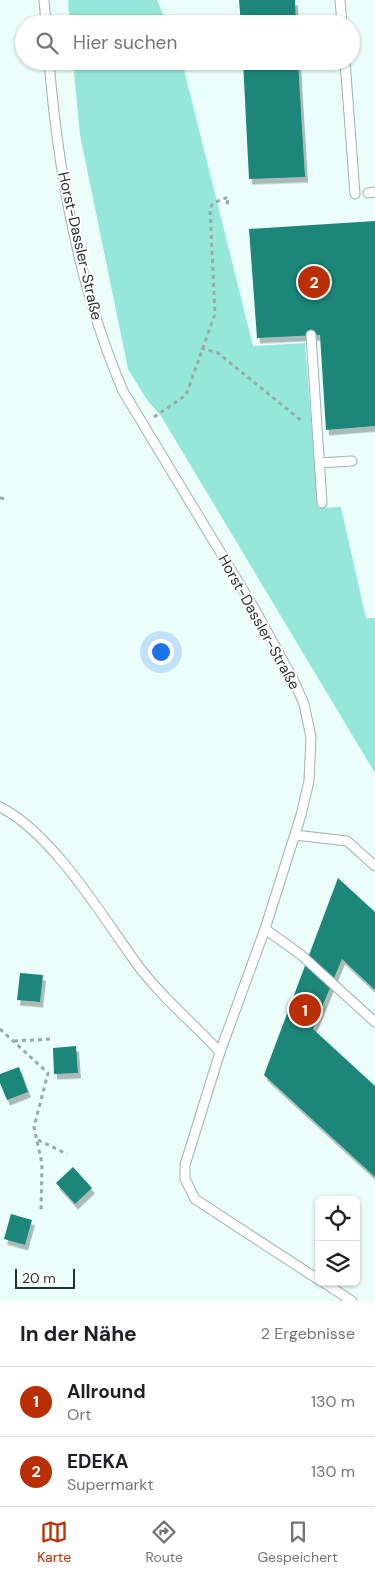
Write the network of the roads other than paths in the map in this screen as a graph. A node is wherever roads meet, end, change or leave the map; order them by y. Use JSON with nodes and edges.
{"nodes":[{"id":1,"x":44,"y":0,"type":"edge"},
{"id":2,"x":340,"y":0,"type":"edge"},
{"id":3,"x":45,"y":15,"type":"edge"},
{"id":4,"x":341,"y":15,"type":"edge"},
{"id":5,"x":50,"y":70,"type":"edge"},
{"id":6,"x":346,"y":70,"type":"edge"},
{"id":7,"x":355,"y":194,"type":"dead end"},
{"id":8,"x":312,"y":335,"type":"dead end"},
{"id":9,"x":352,"y":461,"type":"dead end"},
{"id":10,"x":320,"y":463,"type":"junction"},
{"id":11,"x":322,"y":503,"type":"dead end"},
{"id":12,"x":0,"y":807,"type":"edge"},
{"id":13,"x":295,"y":835,"type":"junction"},
{"id":14,"x":375,"y":866,"type":"edge"},
{"id":15,"x":265,"y":929,"type":"junction"},
{"id":16,"x":375,"y":1022,"type":"edge"},
{"id":17,"x":220,"y":1052,"type":"junction"},
{"id":18,"x":315,"y":1277,"type":"edge"},
{"id":19,"x":329,"y":1286,"type":"edge"},
{"id":20,"x":352,"y":1301,"type":"edge"}],
"edges":[{"from":1,"to":3,"type":"lane"},
{"from":2,"to":4,"type":"lane"},
{"from":5,"to":13,"type":"lane","name":"Horst-Dassler-Straße"},
{"from":6,"to":7,"type":"lane"},
{"from":8,"to":10,"type":"lane"},
{"from":9,"to":10,"type":"lane"},
{"from":10,"to":11,"type":"lane"},
{"from":12,"to":17,"type":"lane"},
{"from":13,"to":14,"type":"lane"},
{"from":13,"to":15,"type":"lane","name":"Horst-Dassler-Straße"},
{"from":15,"to":16,"type":"lane"},
{"from":15,"to":17,"type":"lane","name":"Horst-Dassler-Straße"},
{"from":17,"to":18,"type":"lane","name":"Horst-Dassler-Straße"},
{"from":19,"to":20,"type":"lane"}]}
